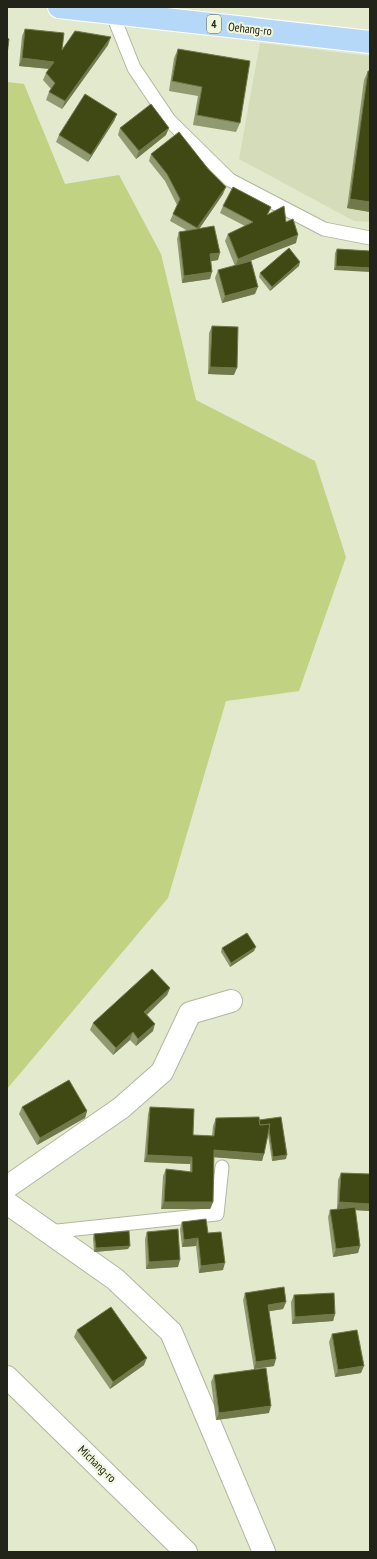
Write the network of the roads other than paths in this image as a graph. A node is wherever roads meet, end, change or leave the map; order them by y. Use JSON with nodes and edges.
{"nodes":[{"id":1,"x":58,"y":7,"type":"edge"},
{"id":2,"x":112,"y":13,"type":"junction"},
{"id":3,"x":370,"y":42,"type":"edge"},
{"id":4,"x":370,"y":238,"type":"edge"},
{"id":5,"x":231,"y":1001,"type":"dead end"},
{"id":6,"x":222,"y":1167,"type":"dead end"},
{"id":7,"x":7,"y":1187,"type":"edge"},
{"id":8,"x":7,"y":1203,"type":"edge"},
{"id":9,"x":48,"y":1232,"type":"junction"},
{"id":10,"x":7,"y":1377,"type":"edge"},
{"id":11,"x":186,"y":1552,"type":"edge"},
{"id":12,"x":264,"y":1552,"type":"edge"}],
"edges":[{"from":1,"to":2,"type":"main road","name":"Oehang-ro","number":"4"},
{"from":2,"to":3,"type":"main road","name":"Oehang-ro","number":"4"},
{"from":2,"to":4,"type":"lane"},
{"from":5,"to":7,"type":"street"},
{"from":6,"to":9,"type":"lane"},
{"from":8,"to":9,"type":"street"},
{"from":9,"to":12,"type":"street"},
{"from":10,"to":11,"type":"street","name":"Michang-ro"}]}
